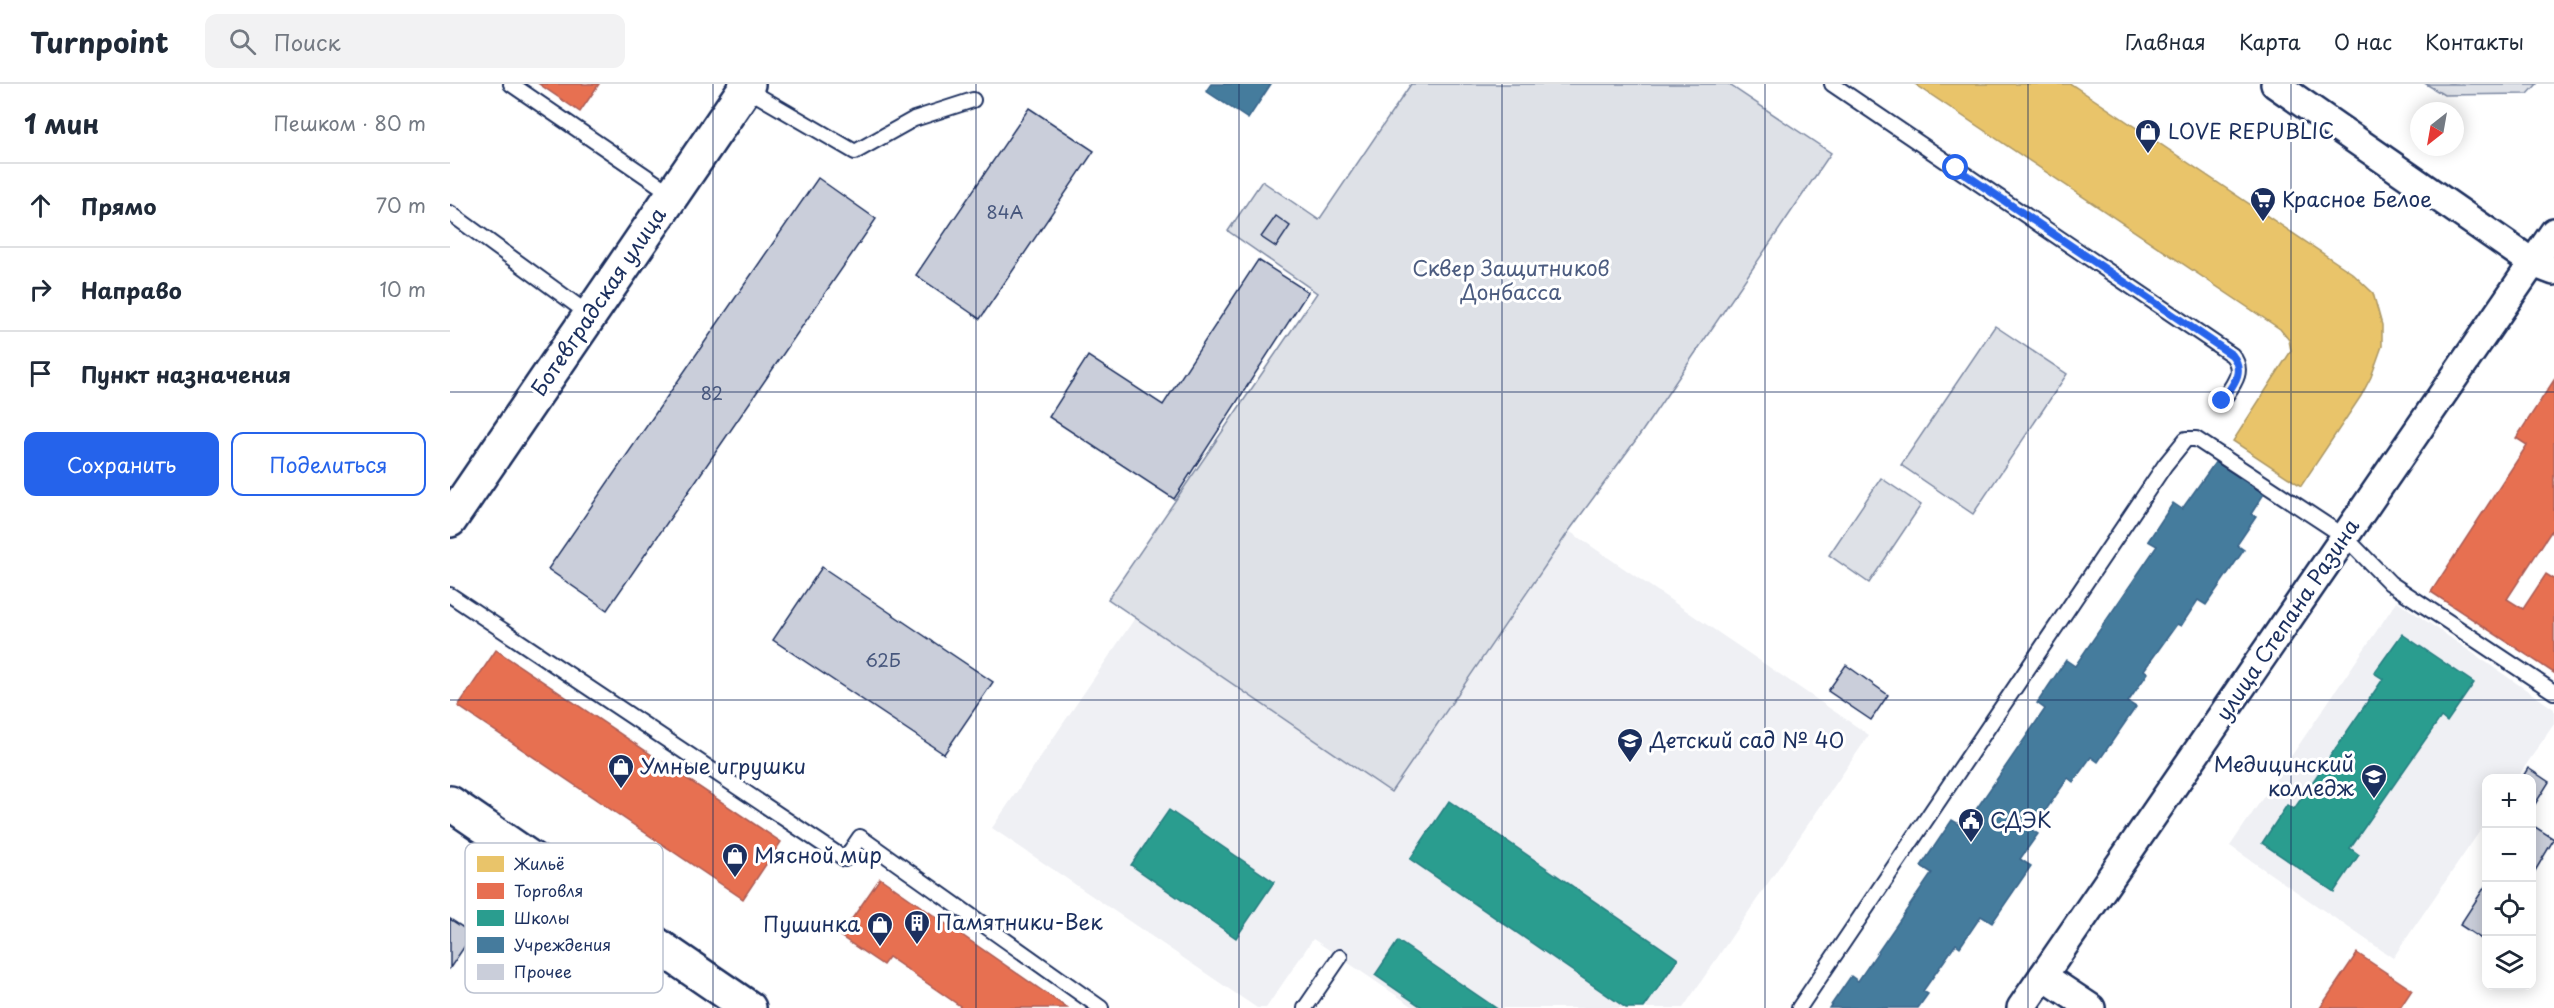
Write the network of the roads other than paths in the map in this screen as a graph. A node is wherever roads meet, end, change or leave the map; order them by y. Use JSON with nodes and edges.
{"nodes":[{"id":1,"x":511,"y":84,"type":"edge"},
{"id":2,"x":1832,"y":84,"type":"edge"},
{"id":3,"x":2275,"y":84,"type":"edge"},
{"id":4,"x":746,"y":86,"type":"edge"},
{"id":5,"x":973,"y":100,"type":"dead end"},
{"id":6,"x":672,"y":194,"type":"junction"},
{"id":7,"x":450,"y":213,"type":"edge"},
{"id":8,"x":2554,"y":232,"type":"edge"},
{"id":9,"x":2544,"y":267,"type":"edge"},
{"id":10,"x":590,"y":315,"type":"junction"},
{"id":11,"x":2222,"y":401,"type":"dead end"},
{"id":12,"x":450,"y":520,"type":"edge"},
{"id":13,"x":2345,"y":537,"type":"junction"},
{"id":14,"x":450,"y":595,"type":"edge"},
{"id":15,"x":2554,"y":692,"type":"edge"},
{"id":16,"x":450,"y":803,"type":"edge"},
{"id":17,"x":508,"y":843,"type":"edge"},
{"id":18,"x":663,"y":949,"type":"edge"},
{"id":19,"x":1340,"y":957,"type":"dead end"},
{"id":20,"x":2043,"y":976,"type":"junction"},
{"id":21,"x":749,"y":1008,"type":"edge"},
{"id":22,"x":1101,"y":1008,"type":"edge"},
{"id":23,"x":1305,"y":1008,"type":"edge"},
{"id":24,"x":1799,"y":1008,"type":"edge"},
{"id":25,"x":2021,"y":1008,"type":"edge"},
{"id":26,"x":2091,"y":1008,"type":"edge"}],
"edges":[{"from":1,"to":6,"type":"lane"},
{"from":2,"to":11,"type":"lane"},
{"from":3,"to":9,"type":"street"},
{"from":4,"to":5,"type":"lane"},
{"from":4,"to":6,"type":"main road","name":"Ботевградская улица"},
{"from":6,"to":10,"type":"main road","name":"Ботевградская улица"},
{"from":7,"to":10,"type":"lane"},
{"from":8,"to":9,"type":"street","name":"улица Степана Разина"},
{"from":9,"to":13,"type":"street","name":"улица Степана Разина"},
{"from":10,"to":12,"type":"main road","name":"Ботевградская улица"},
{"from":13,"to":15,"type":"lane"},
{"from":13,"to":20,"type":"street","name":"улица Степана Разина"},
{"from":13,"to":24,"type":"lane"},
{"from":14,"to":22,"type":"lane"},
{"from":16,"to":17,"type":"main road"},
{"from":18,"to":21,"type":"main road"},
{"from":19,"to":23,"type":"lane"},
{"from":20,"to":25,"type":"street","name":"улица Степана Разина"},
{"from":20,"to":26,"type":"street"}]}
